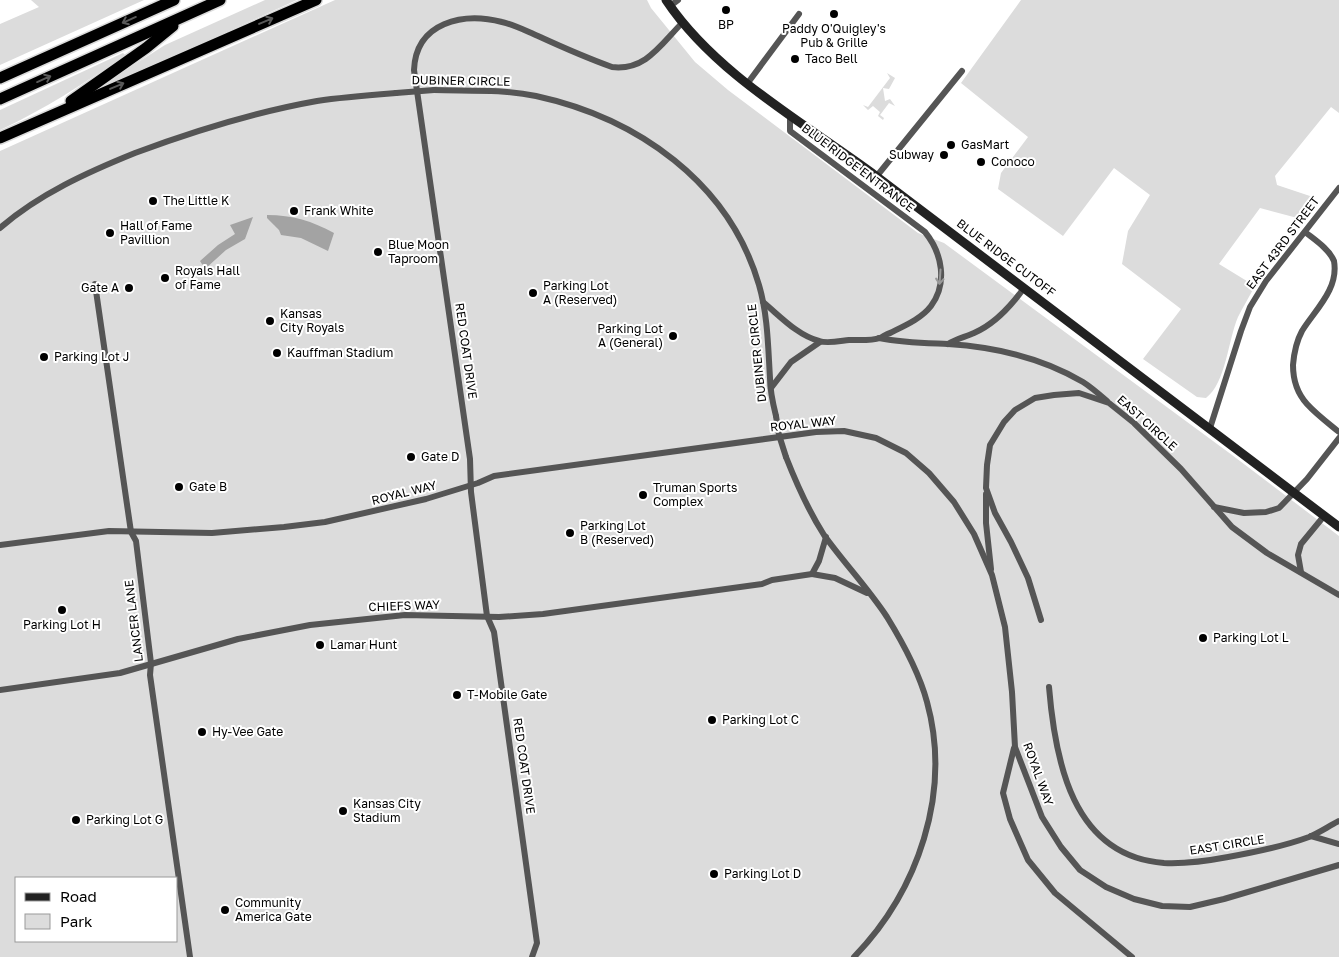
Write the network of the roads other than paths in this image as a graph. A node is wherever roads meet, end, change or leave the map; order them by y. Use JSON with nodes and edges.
{"nodes":[{"id":1,"x":174,"y":0,"type":"edge"},
{"id":2,"x":220,"y":0,"type":"edge"},
{"id":3,"x":316,"y":0,"type":"edge"},
{"id":4,"x":672,"y":2,"type":"edge"},
{"id":5,"x":798,"y":14,"type":"dead end"},
{"id":6,"x":186,"y":15,"type":"junction"},
{"id":7,"x":683,"y":22,"type":"junction"},
{"id":8,"x":962,"y":71,"type":"dead end"},
{"id":9,"x":0,"y":78,"type":"edge"},
{"id":10,"x":747,"y":84,"type":"junction"},
{"id":11,"x":0,"y":99,"type":"edge"},
{"id":12,"x":56,"y":112,"type":"junction"},
{"id":13,"x":790,"y":115,"type":"junction"},
{"id":14,"x":0,"y":138,"type":"edge"},
{"id":15,"x":876,"y":177,"type":"junction"},
{"id":16,"x":1339,"y":188,"type":"edge"},
{"id":17,"x":0,"y":228,"type":"edge"},
{"id":18,"x":1304,"y":232,"type":"junction"},
{"id":19,"x":95,"y":284,"type":"dead end"},
{"id":20,"x":1024,"y":288,"type":"junction"},
{"id":21,"x":763,"y":302,"type":"junction"},
{"id":22,"x":879,"y":338,"type":"junction"},
{"id":23,"x":820,"y":342,"type":"junction"},
{"id":24,"x":948,"y":344,"type":"junction"},
{"id":25,"x":771,"y":388,"type":"junction"},
{"id":26,"x":1109,"y":403,"type":"junction"},
{"id":27,"x":1210,"y":428,"type":"junction"},
{"id":28,"x":1339,"y":432,"type":"edge"},
{"id":29,"x":1339,"y":438,"type":"edge"},
{"id":30,"x":471,"y":485,"type":"junction"},
{"id":31,"x":986,"y":488,"type":"junction"},
{"id":32,"x":1295,"y":492,"type":"junction"},
{"id":33,"x":1214,"y":507,"type":"junction"},
{"id":34,"x":1324,"y":516,"type":"junction"},
{"id":35,"x":1339,"y":527,"type":"edge"},
{"id":36,"x":131,"y":532,"type":"junction"},
{"id":37,"x":826,"y":537,"type":"junction"},
{"id":38,"x":0,"y":545,"type":"edge"},
{"id":39,"x":1301,"y":572,"type":"junction"},
{"id":40,"x":812,"y":574,"type":"junction"},
{"id":41,"x":992,"y":575,"type":"junction"},
{"id":42,"x":870,"y":594,"type":"junction"},
{"id":43,"x":1339,"y":595,"type":"edge"},
{"id":44,"x":487,"y":616,"type":"junction"},
{"id":45,"x":1041,"y":620,"type":"dead end"},
{"id":46,"x":151,"y":663,"type":"junction"},
{"id":47,"x":1049,"y":687,"type":"dead end"},
{"id":48,"x":0,"y":690,"type":"edge"},
{"id":49,"x":1014,"y":747,"type":"junction"},
{"id":50,"x":1339,"y":821,"type":"edge"},
{"id":51,"x":1311,"y":836,"type":"junction"},
{"id":52,"x":1339,"y":844,"type":"edge"},
{"id":53,"x":1339,"y":865,"type":"edge"},
{"id":54,"x":190,"y":957,"type":"edge"},
{"id":55,"x":532,"y":957,"type":"edge"},
{"id":56,"x":854,"y":957,"type":"edge"},
{"id":57,"x":1132,"y":957,"type":"edge"}],
"edges":[{"from":1,"to":9,"type":"highway","one_way":true},
{"from":2,"to":6,"type":"highway"},
{"from":12,"to":3,"type":"highway","one_way":true},
{"from":4,"to":7,"type":"main road","name":"BLUE RIDGE CUTOFF"},
{"from":5,"to":10,"type":"street"},
{"from":11,"to":6,"type":"highway","one_way":true},
{"from":6,"to":12,"type":"highway"},
{"from":7,"to":10,"type":"main road","name":"BLUE RIDGE CUTOFF"},
{"from":7,"to":30,"type":"street","name":"RED COAT DRIVE"},
{"from":8,"to":15,"type":"street"},
{"from":10,"to":13,"type":"main road","name":"BLUE RIDGE CUTOFF"},
{"from":12,"to":14,"type":"highway"},
{"from":13,"to":15,"type":"main road","name":"BLUE RIDGE CUTOFF"},
{"from":13,"to":22,"type":"street","name":"BLUE RIDGE ENTRANCE","one_way":true},
{"from":15,"to":20,"type":"main road","name":"BLUE RIDGE CUTOFF"},
{"from":16,"to":18,"type":"street","name":"EAST 43RD STREET"},
{"from":17,"to":21,"type":"street","name":"DUBINER CIRCLE","bridge":true},
{"from":18,"to":27,"type":"street","name":"EAST 43RD STREET"},
{"from":18,"to":28,"type":"street"},
{"from":19,"to":36,"type":"street","name":"LANCER LANE"},
{"from":20,"to":24,"type":"street"},
{"from":20,"to":27,"type":"main road","name":"BLUE RIDGE CUTOFF"},
{"from":21,"to":23,"type":"street"},
{"from":21,"to":25,"type":"street","name":"DUBINER CIRCLE"},
{"from":22,"to":23,"type":"street"},
{"from":22,"to":24,"type":"street"},
{"from":23,"to":25,"type":"street"},
{"from":24,"to":26,"type":"street"},
{"from":25,"to":37,"type":"street","name":"DUBINER CIRCLE","bridge":true},
{"from":26,"to":31,"type":"street","name":"EAST CIRCLE"},
{"from":26,"to":33,"type":"street","name":"EAST CIRCLE"},
{"from":27,"to":32,"type":"main road","name":"BLUE RIDGE CUTOFF"},
{"from":29,"to":32,"type":"street"},
{"from":30,"to":36,"type":"street","name":"ROYAL WAY"},
{"from":30,"to":41,"type":"street","name":"ROYAL WAY"},
{"from":30,"to":44,"type":"street","name":"RED COAT DRIVE"},
{"from":31,"to":41,"type":"street","name":"EAST CIRCLE"},
{"from":31,"to":45,"type":"street","name":"EAST CIRCLE"},
{"from":32,"to":33,"type":"street"},
{"from":32,"to":34,"type":"main road","name":"BLUE RIDGE CUTOFF"},
{"from":33,"to":39,"type":"street","name":"EAST CIRCLE"},
{"from":34,"to":35,"type":"main road","name":"BLUE RIDGE CUTOFF"},
{"from":34,"to":39,"type":"street"},
{"from":36,"to":38,"type":"street","name":"ROYAL WAY"},
{"from":36,"to":46,"type":"street","name":"LANCER LANE"},
{"from":37,"to":40,"type":"street"},
{"from":37,"to":42,"type":"street","name":"DUBINER CIRCLE"},
{"from":39,"to":43,"type":"street","name":"EAST CIRCLE"},
{"from":40,"to":42,"type":"street","name":"CHIEFS WAY"},
{"from":40,"to":44,"type":"street","name":"CHIEFS WAY"},
{"from":41,"to":49,"type":"street","name":"ROYAL WAY"},
{"from":42,"to":56,"type":"street","name":"DUBINER CIRCLE"},
{"from":44,"to":46,"type":"street","name":"CHIEFS WAY"},
{"from":44,"to":55,"type":"street","name":"RED COAT DRIVE"},
{"from":46,"to":48,"type":"street","name":"CHIEFS WAY"},
{"from":46,"to":54,"type":"street","name":"LANCER LANE"},
{"from":47,"to":51,"type":"street","name":"EAST CIRCLE"},
{"from":49,"to":53,"type":"street","name":"ROYAL WAY"},
{"from":49,"to":57,"type":"street"},
{"from":50,"to":51,"type":"street","name":"EAST CIRCLE"},
{"from":51,"to":52,"type":"street"}]}
